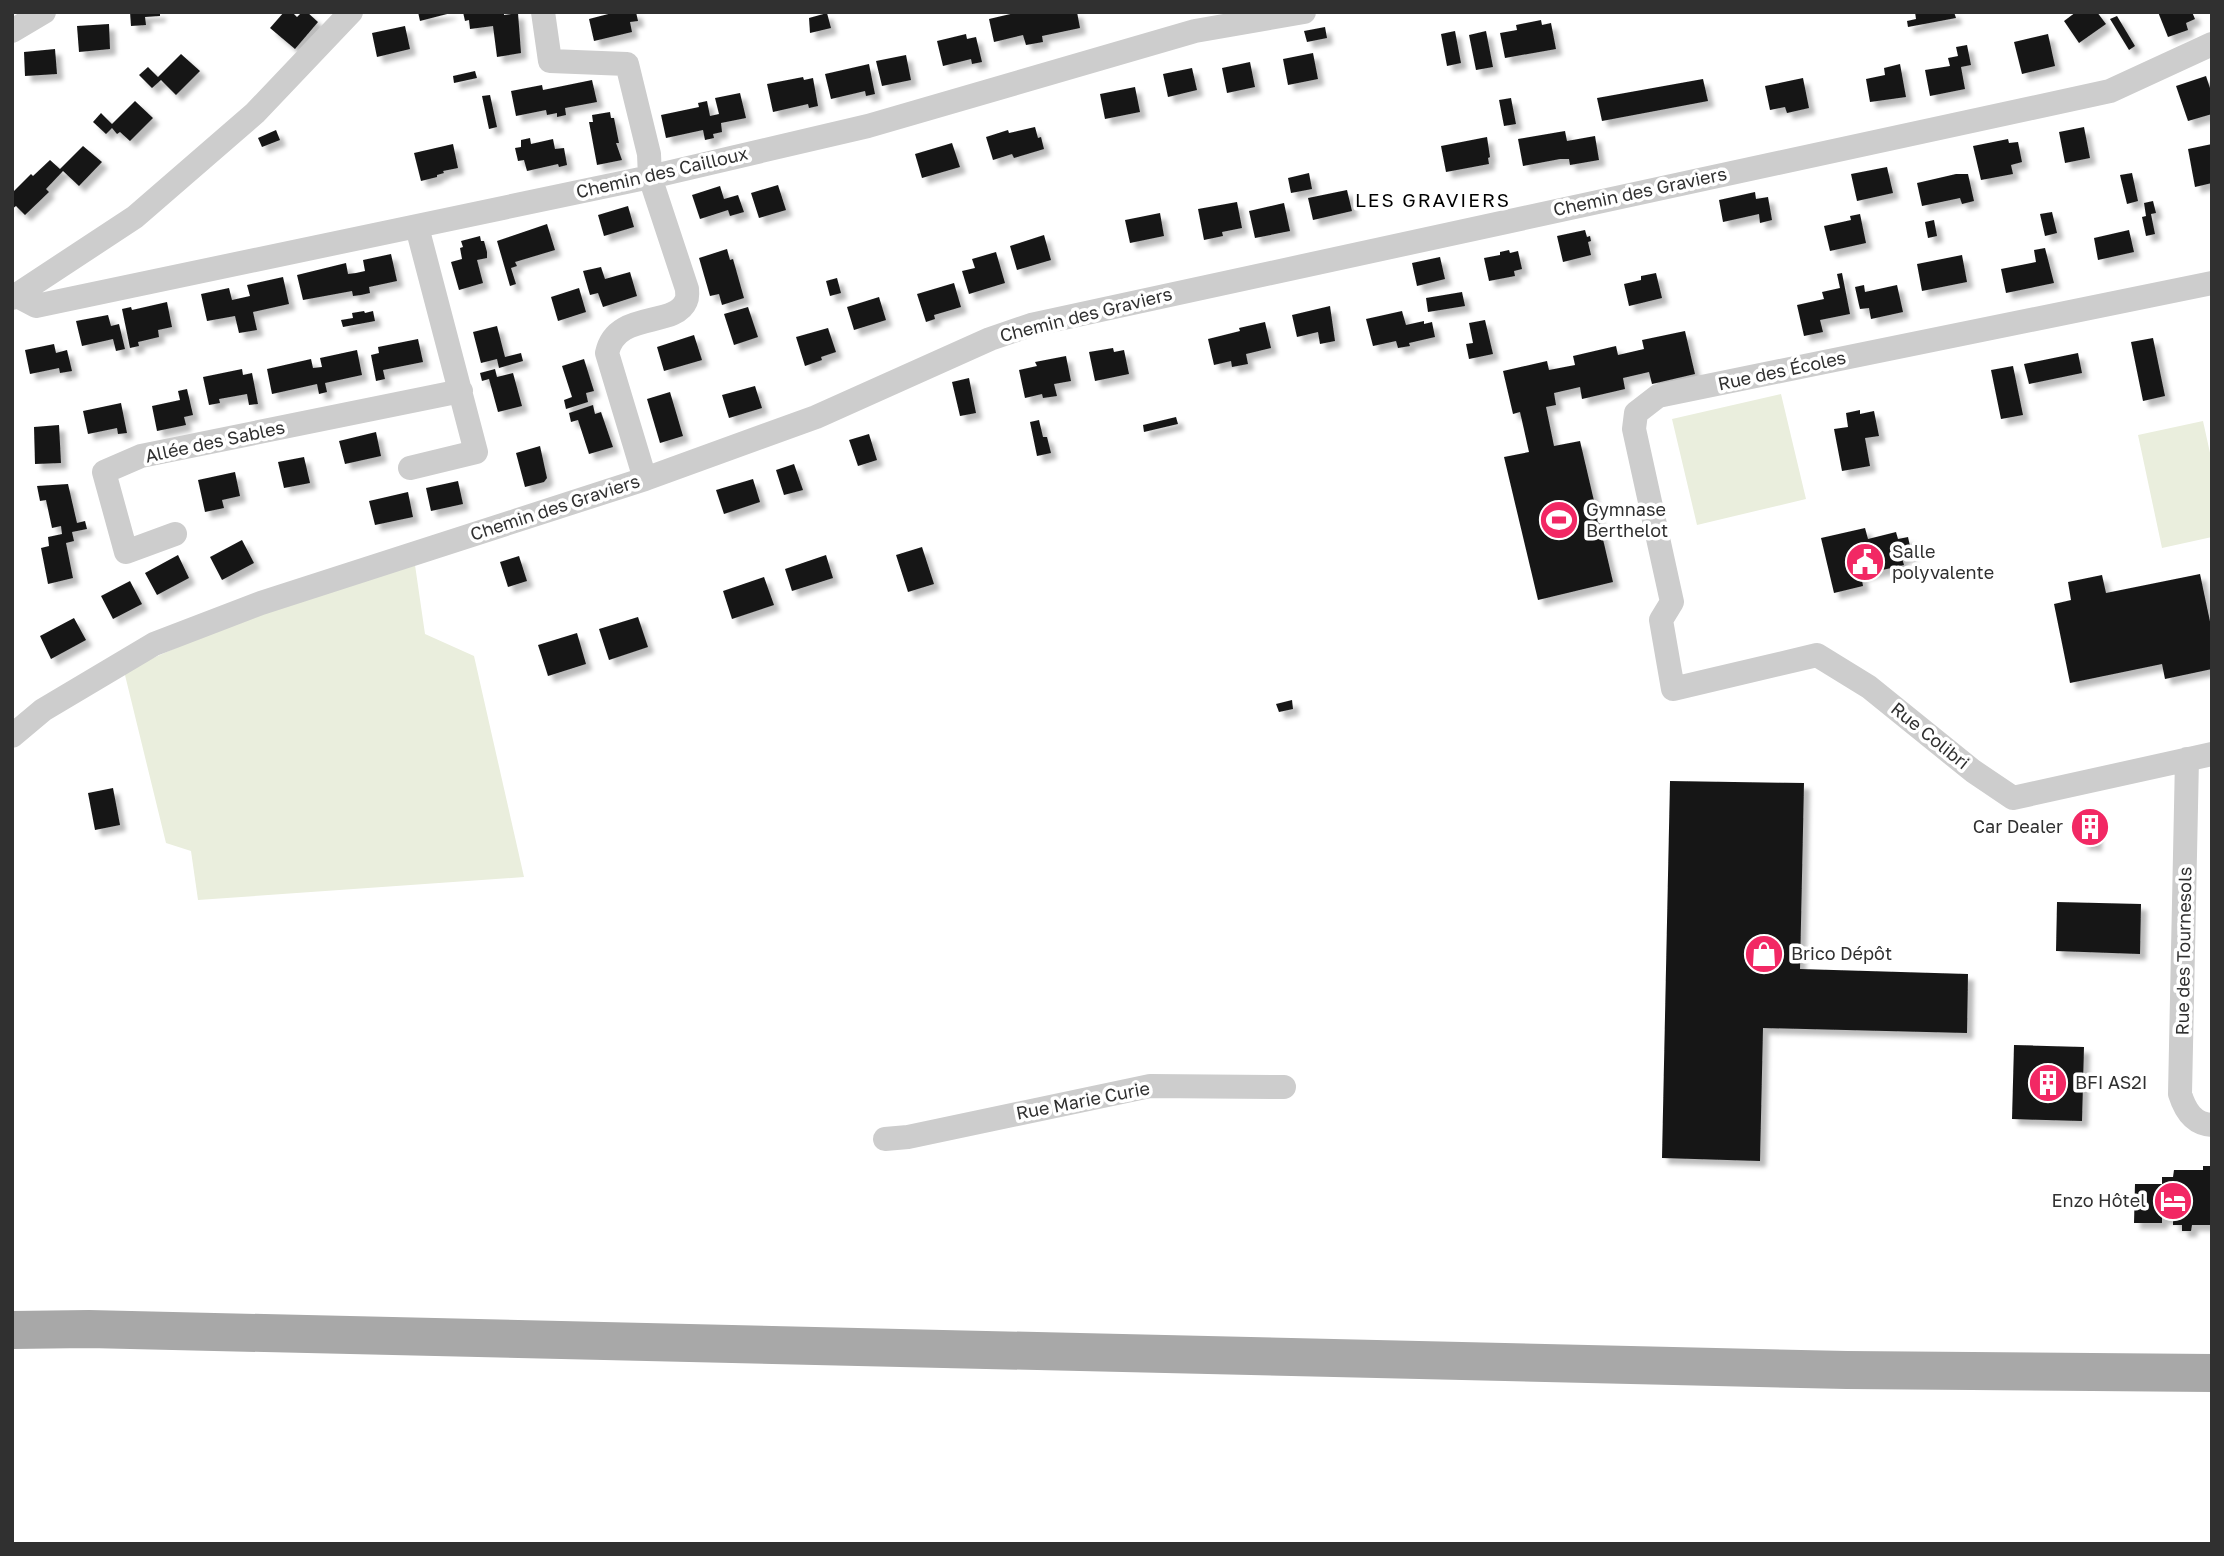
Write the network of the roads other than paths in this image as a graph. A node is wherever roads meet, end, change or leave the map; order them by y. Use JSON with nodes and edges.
{"nodes":[{"id":1,"x":44,"y":12,"type":"edge"},
{"id":2,"x":351,"y":12,"type":"edge"},
{"id":3,"x":543,"y":12,"type":"edge"},
{"id":4,"x":1304,"y":12,"type":"edge"},
{"id":5,"x":12,"y":31,"type":"edge"},
{"id":6,"x":2212,"y":44,"type":"edge"},
{"id":7,"x":650,"y":177,"type":"junction"},
{"id":8,"x":417,"y":227,"type":"junction"},
{"id":9,"x":2212,"y":283,"type":"edge"},
{"id":10,"x":15,"y":297,"type":"edge"},
{"id":11,"x":460,"y":391,"type":"junction"},
{"id":12,"x":410,"y":468,"type":"dead end"},
{"id":13,"x":645,"y":479,"type":"junction"},
{"id":14,"x":175,"y":534,"type":"dead end"},
{"id":15,"x":1674,"y":690,"type":"joint"},
{"id":16,"x":12,"y":736,"type":"edge"},
{"id":17,"x":2212,"y":754,"type":"edge"},
{"id":18,"x":2187,"y":759,"type":"junction"},
{"id":19,"x":1284,"y":1087,"type":"dead end"},
{"id":20,"x":2212,"y":1125,"type":"edge"},
{"id":21,"x":885,"y":1139,"type":"dead end"},
{"id":22,"x":12,"y":1330,"type":"edge"},
{"id":23,"x":2212,"y":1373,"type":"edge"}],
"edges":[{"from":1,"to":5,"type":"street"},
{"from":2,"to":10,"type":"street"},
{"from":3,"to":7,"type":"street"},
{"from":4,"to":7,"type":"street","name":"Chemin des Cailloux"},
{"from":6,"to":13,"type":"street","name":"Chemin des Graviers"},
{"from":7,"to":8,"type":"street","name":"Chemin des Cailloux"},
{"from":7,"to":13,"type":"street"},
{"from":8,"to":10,"type":"street","name":"Chemin des Cailloux"},
{"from":8,"to":11,"type":"street"},
{"from":9,"to":15,"type":"street","name":"Rue des Écoles"},
{"from":11,"to":12,"type":"street"},
{"from":11,"to":14,"type":"street","name":"Allée des Sables"},
{"from":13,"to":16,"type":"street","name":"Chemin des Graviers"},
{"from":15,"to":18,"type":"street","name":"Rue Colibri"},
{"from":17,"to":18,"type":"street"},
{"from":18,"to":20,"type":"street","name":"Rue des Tournesols"},
{"from":19,"to":21,"type":"street","name":"Rue Marie Curie"},
{"from":22,"to":23,"type":"main road"}]}
